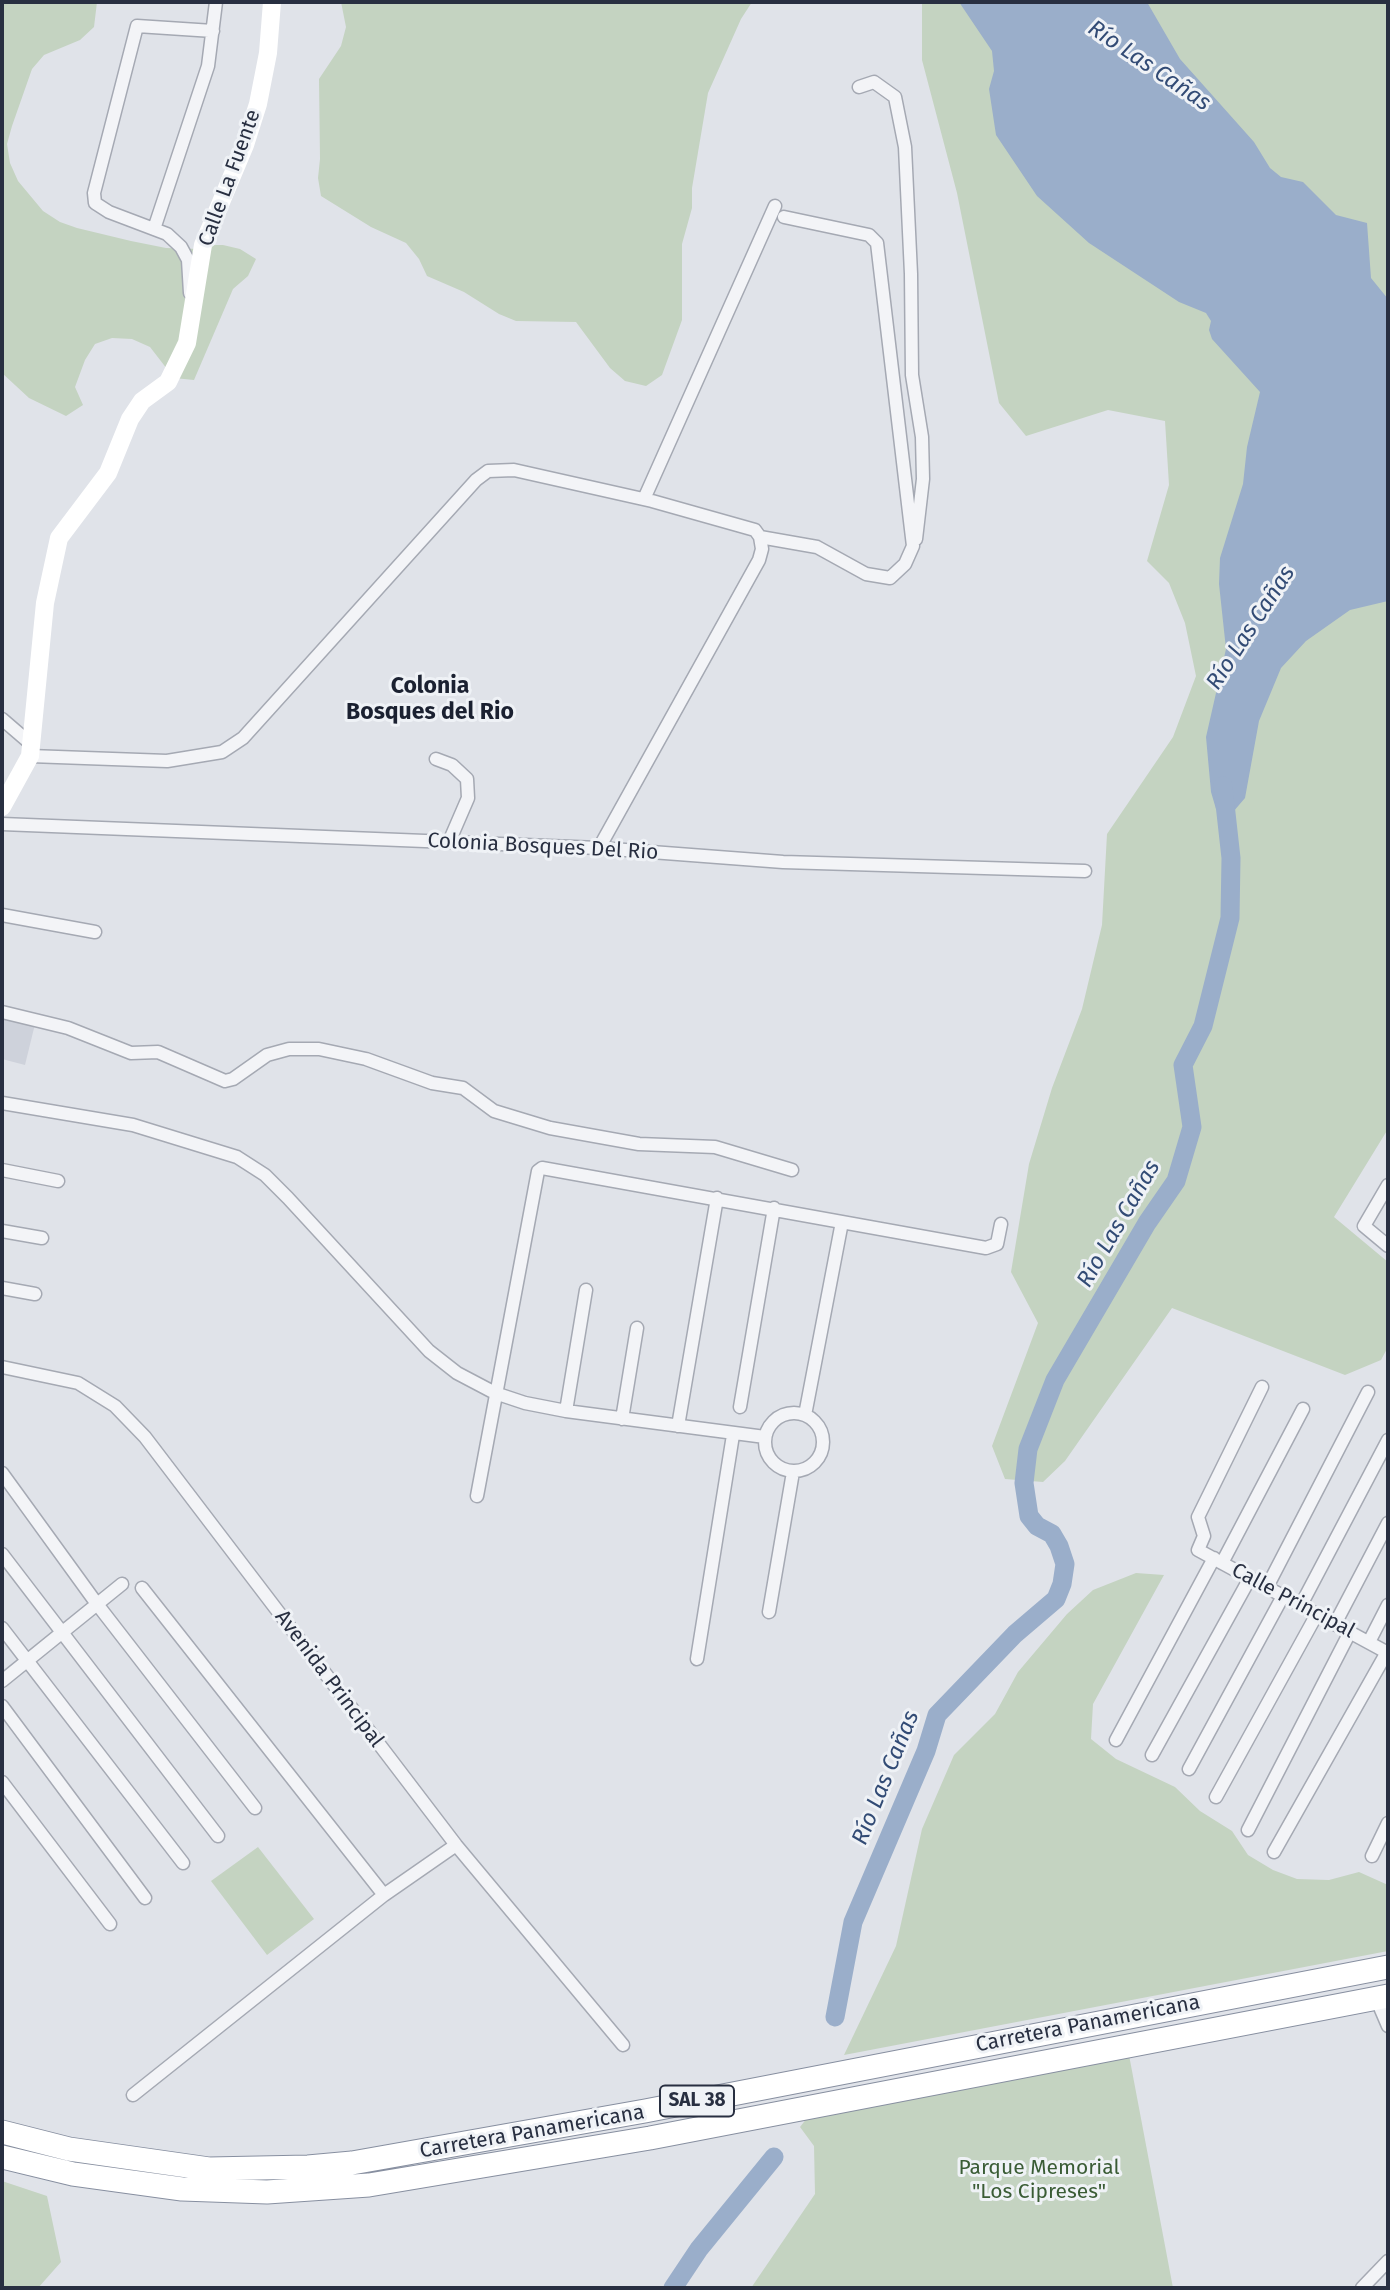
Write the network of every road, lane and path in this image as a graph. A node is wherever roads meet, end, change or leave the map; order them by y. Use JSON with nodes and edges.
{"nodes":[{"id":1,"x":216,"y":2,"type":"edge"},
{"id":2,"x":272,"y":2,"type":"edge"},
{"id":3,"x":213,"y":31,"type":"junction"},
{"id":4,"x":859,"y":87,"type":"dead end"},
{"id":5,"x":775,"y":206,"type":"dead end"},
{"id":6,"x":784,"y":217,"type":"dead end"},
{"id":7,"x":154,"y":229,"type":"junction"},
{"id":8,"x":192,"y":321,"type":"junction"},
{"id":9,"x":644,"y":499,"type":"junction"},
{"id":10,"x":760,"y":537,"type":"junction"},
{"id":11,"x":913,"y":546,"type":"junction"},
{"id":12,"x":2,"y":719,"type":"edge"},
{"id":13,"x":31,"y":750,"type":"junction"},
{"id":14,"x":436,"y":759,"type":"dead end"},
{"id":15,"x":2,"y":807,"type":"edge"},
{"id":16,"x":2,"y":824,"type":"edge"},
{"id":17,"x":449,"y":842,"type":"junction"},
{"id":18,"x":599,"y":848,"type":"junction"},
{"id":19,"x":1085,"y":871,"type":"dead end"},
{"id":20,"x":2,"y":915,"type":"edge"},
{"id":21,"x":95,"y":933,"type":"dead end"},
{"id":22,"x":2,"y":1012,"type":"edge"},
{"id":23,"x":2,"y":1103,"type":"edge"},
{"id":24,"x":2,"y":1170,"type":"edge"},
{"id":25,"x":792,"y":1171,"type":"dead end"},
{"id":26,"x":58,"y":1181,"type":"dead end"},
{"id":27,"x":1388,"y":1185,"type":"edge"},
{"id":28,"x":717,"y":1198,"type":"junction"},
{"id":29,"x":774,"y":1208,"type":"junction"},
{"id":30,"x":842,"y":1222,"type":"junction"},
{"id":31,"x":1002,"y":1224,"type":"dead end"},
{"id":32,"x":2,"y":1231,"type":"edge"},
{"id":33,"x":42,"y":1238,"type":"dead end"},
{"id":34,"x":1388,"y":1247,"type":"edge"},
{"id":35,"x":2,"y":1288,"type":"edge"},
{"id":36,"x":586,"y":1290,"type":"dead end"},
{"id":37,"x":36,"y":1294,"type":"dead end"},
{"id":38,"x":638,"y":1328,"type":"dead end"},
{"id":39,"x":2,"y":1367,"type":"edge"},
{"id":40,"x":1262,"y":1387,"type":"dead end"},
{"id":41,"x":1368,"y":1392,"type":"dead end"},
{"id":42,"x":495,"y":1393,"type":"junction"},
{"id":43,"x":740,"y":1407,"type":"dead end"},
{"id":44,"x":1303,"y":1409,"type":"dead end"},
{"id":45,"x":566,"y":1411,"type":"junction"},
{"id":46,"x":805,"y":1415,"type":"junction"},
{"id":47,"x":622,"y":1419,"type":"junction"},
{"id":48,"x":678,"y":1426,"type":"junction"},
{"id":49,"x":733,"y":1435,"type":"junction"},
{"id":50,"x":765,"y":1437,"type":"junction"},
{"id":51,"x":1388,"y":1440,"type":"edge"},
{"id":52,"x":793,"y":1472,"type":"junction"},
{"id":53,"x":2,"y":1473,"type":"edge"},
{"id":54,"x":477,"y":1496,"type":"dead end"},
{"id":55,"x":1388,"y":1523,"type":"edge"},
{"id":56,"x":2,"y":1554,"type":"edge"},
{"id":57,"x":1218,"y":1561,"type":"junction"},
{"id":58,"x":1250,"y":1578,"type":"junction"},
{"id":59,"x":122,"y":1584,"type":"dead end"},
{"id":60,"x":1267,"y":1587,"type":"junction"},
{"id":61,"x":142,"y":1588,"type":"dead end"},
{"id":62,"x":1283,"y":1595,"type":"junction"},
{"id":63,"x":97,"y":1604,"type":"junction"},
{"id":64,"x":1301,"y":1605,"type":"junction"},
{"id":65,"x":1388,"y":1605,"type":"edge"},
{"id":66,"x":769,"y":1612,"type":"dead end"},
{"id":67,"x":1317,"y":1614,"type":"junction"},
{"id":68,"x":1335,"y":1624,"type":"junction"},
{"id":69,"x":2,"y":1628,"type":"edge"},
{"id":70,"x":1350,"y":1632,"type":"junction"},
{"id":71,"x":61,"y":1633,"type":"junction"},
{"id":72,"x":1369,"y":1642,"type":"junction"},
{"id":73,"x":1388,"y":1652,"type":"edge"},
{"id":74,"x":697,"y":1659,"type":"dead end"},
{"id":75,"x":27,"y":1661,"type":"junction"},
{"id":76,"x":2,"y":1681,"type":"edge"},
{"id":77,"x":2,"y":1706,"type":"edge"},
{"id":78,"x":1116,"y":1740,"type":"dead end"},
{"id":79,"x":1152,"y":1755,"type":"dead end"},
{"id":80,"x":1189,"y":1769,"type":"dead end"},
{"id":81,"x":2,"y":1782,"type":"edge"},
{"id":82,"x":1216,"y":1797,"type":"dead end"},
{"id":83,"x":256,"y":1808,"type":"dead end"},
{"id":84,"x":1388,"y":1823,"type":"edge"},
{"id":85,"x":1248,"y":1830,"type":"dead end"},
{"id":86,"x":218,"y":1836,"type":"dead end"},
{"id":87,"x":456,"y":1846,"type":"junction"},
{"id":88,"x":1274,"y":1852,"type":"dead end"},
{"id":89,"x":1372,"y":1856,"type":"dead end"},
{"id":90,"x":183,"y":1863,"type":"dead end"},
{"id":91,"x":384,"y":1895,"type":"junction"},
{"id":92,"x":145,"y":1898,"type":"dead end"},
{"id":93,"x":110,"y":1924,"type":"dead end"},
{"id":94,"x":1388,"y":1966,"type":"edge"},
{"id":95,"x":1382,"y":1997,"type":"edge"},
{"id":96,"x":1388,"y":2026,"type":"edge"},
{"id":97,"x":623,"y":2045,"type":"dead end"},
{"id":98,"x":133,"y":2095,"type":"dead end"},
{"id":99,"x":705,"y":2099,"type":"junction"},
{"id":100,"x":645,"y":2111,"type":"junction"},
{"id":101,"x":713,"y":2126,"type":"junction"},
{"id":102,"x":2,"y":2132,"type":"edge"},
{"id":103,"x":648,"y":2138,"type":"junction"},
{"id":104,"x":2,"y":2157,"type":"edge"},
{"id":105,"x":1388,"y":2261,"type":"edge"},
{"id":106,"x":1362,"y":2288,"type":"edge"}],
"edges":[{"from":1,"to":3,"type":"street"},
{"from":2,"to":8,"type":"street","name":"Calle La Fuente"},
{"from":3,"to":7,"type":"street"},
{"from":3,"to":7,"type":"street"},
{"from":4,"to":11,"type":"street"},
{"from":5,"to":9,"type":"street"},
{"from":6,"to":11,"type":"street"},
{"from":7,"to":8,"type":"street"},
{"from":8,"to":13,"type":"street","name":"Calle La Fuente"},
{"from":9,"to":10,"type":"street"},
{"from":9,"to":13,"type":"street"},
{"from":10,"to":11,"type":"street"},
{"from":10,"to":18,"type":"street"},
{"from":12,"to":13,"type":"street"},
{"from":13,"to":15,"type":"street","name":"Calle La Fuente"},
{"from":14,"to":17,"type":"street"},
{"from":16,"to":17,"type":"street","name":"Colonia Bosques Del Rio"},
{"from":17,"to":18,"type":"street","name":"Colonia Bosques Del Rio"},
{"from":18,"to":19,"type":"street","name":"Colonia Bosques Del Rio"},
{"from":20,"to":21,"type":"street"},
{"from":22,"to":25,"type":"street"},
{"from":23,"to":42,"type":"street"},
{"from":24,"to":26,"type":"street"},
{"from":27,"to":34,"type":"street"},
{"from":28,"to":29,"type":"street"},
{"from":28,"to":42,"type":"street"},
{"from":28,"to":48,"type":"street"},
{"from":29,"to":30,"type":"street"},
{"from":29,"to":43,"type":"street"},
{"from":30,"to":31,"type":"street"},
{"from":30,"to":46,"type":"street"},
{"from":32,"to":33,"type":"street"},
{"from":35,"to":37,"type":"street"},
{"from":36,"to":45,"type":"street"},
{"from":38,"to":47,"type":"street"},
{"from":39,"to":87,"type":"street","name":"Avenida Principal"},
{"from":40,"to":57,"type":"street","name":"Calle Principal"},
{"from":41,"to":60,"type":"street"},
{"from":42,"to":45,"type":"street"},
{"from":42,"to":54,"type":"street"},
{"from":44,"to":57,"type":"street"},
{"from":45,"to":47,"type":"street"},
{"from":46,"to":50,"type":"street"},
{"from":46,"to":52,"type":"street"},
{"from":47,"to":48,"type":"street"},
{"from":48,"to":49,"type":"street"},
{"from":49,"to":50,"type":"street"},
{"from":49,"to":74,"type":"street"},
{"from":50,"to":52,"type":"street"},
{"from":51,"to":64,"type":"street"},
{"from":52,"to":66,"type":"street"},
{"from":53,"to":63,"type":"street"},
{"from":55,"to":68,"type":"street"},
{"from":56,"to":71,"type":"street"},
{"from":57,"to":58,"type":"street","name":"Calle Principal"},
{"from":57,"to":78,"type":"street"},
{"from":58,"to":60,"type":"street","name":"Calle Principal"},
{"from":58,"to":79,"type":"street"},
{"from":59,"to":63,"type":"street"},
{"from":60,"to":62,"type":"street","name":"Calle Principal"},
{"from":61,"to":91,"type":"street"},
{"from":62,"to":64,"type":"street","name":"Calle Principal"},
{"from":62,"to":80,"type":"street"},
{"from":63,"to":71,"type":"street"},
{"from":63,"to":83,"type":"street"},
{"from":64,"to":67,"type":"street","name":"Calle Principal"},
{"from":65,"to":72,"type":"street"},
{"from":67,"to":68,"type":"street","name":"Calle Principal"},
{"from":67,"to":82,"type":"street"},
{"from":68,"to":70,"type":"street","name":"Calle Principal"},
{"from":69,"to":75,"type":"street"},
{"from":70,"to":72,"type":"street","name":"Calle Principal"},
{"from":70,"to":85,"type":"street"},
{"from":71,"to":75,"type":"street"},
{"from":71,"to":86,"type":"street"},
{"from":72,"to":73,"type":"street","name":"Calle Principal"},
{"from":73,"to":88,"type":"street"},
{"from":75,"to":76,"type":"street"},
{"from":75,"to":90,"type":"street"},
{"from":77,"to":92,"type":"street"},
{"from":81,"to":93,"type":"street"},
{"from":84,"to":89,"type":"street"},
{"from":87,"to":91,"type":"street"},
{"from":87,"to":97,"type":"street","name":"Avenida Principal"},
{"from":91,"to":98,"type":"street"},
{"from":94,"to":99,"type":"highway","name":"Carretera Panamericana","number":"SAL 38"},
{"from":95,"to":96,"type":"street"},
{"from":95,"to":101,"type":"highway","name":"Carretera Panamericana","number":"SAL 38"},
{"from":99,"to":100,"type":"highway","name":"Carretera Panamericana","number":"SAL 38"},
{"from":99,"to":101,"type":"highway"},
{"from":100,"to":102,"type":"highway","name":"Carretera Panamericana","number":"SAL 38"},
{"from":100,"to":103,"type":"highway"},
{"from":101,"to":103,"type":"highway","name":"Carretera Panamericana","number":"SAL 38"},
{"from":103,"to":104,"type":"highway","name":"Carretera Panamericana","number":"SAL 38"},
{"from":105,"to":106,"type":"street"}]}
